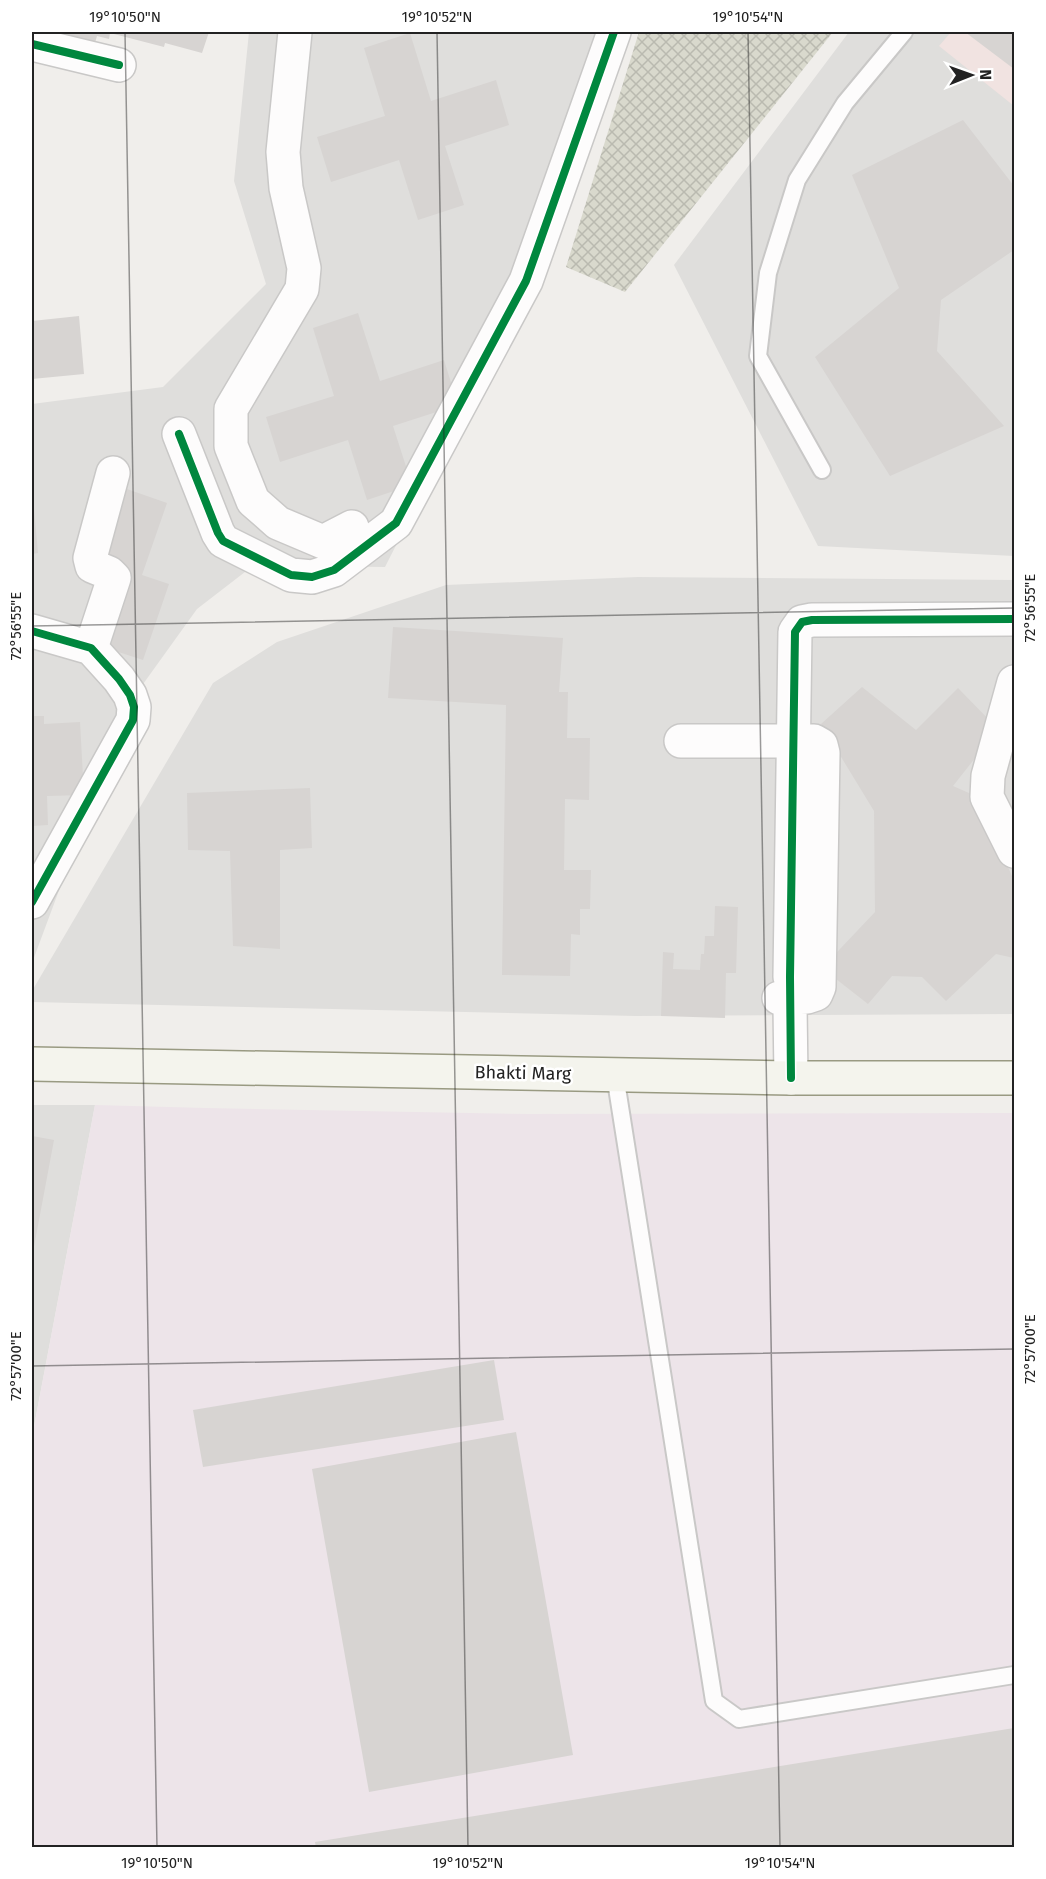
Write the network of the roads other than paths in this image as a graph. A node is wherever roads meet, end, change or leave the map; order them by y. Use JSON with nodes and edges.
{"nodes":[{"id":1,"x":295,"y":32,"type":"edge"},
{"id":2,"x":614,"y":32,"type":"edge"},
{"id":3,"x":904,"y":32,"type":"edge"},
{"id":4,"x":32,"y":44,"type":"edge"},
{"id":5,"x":118,"y":65,"type":"dead end"},
{"id":6,"x":179,"y":434,"type":"dead end"},
{"id":7,"x":822,"y":470,"type":"dead end"},
{"id":8,"x":113,"y":473,"type":"dead end"},
{"id":9,"x":352,"y":527,"type":"dead end"},
{"id":10,"x":1014,"y":619,"type":"edge"},
{"id":11,"x":32,"y":631,"type":"edge"},
{"id":12,"x":91,"y":648,"type":"junction"},
{"id":13,"x":1014,"y":682,"type":"edge"},
{"id":14,"x":681,"y":741,"type":"dead end"},
{"id":15,"x":794,"y":742,"type":"junction"},
{"id":16,"x":1014,"y":851,"type":"edge"},
{"id":17,"x":32,"y":902,"type":"edge"},
{"id":18,"x":32,"y":1064,"type":"edge"},
{"id":19,"x":615,"y":1075,"type":"junction"},
{"id":20,"x":1014,"y":1077,"type":"edge"},
{"id":21,"x":802,"y":1078,"type":"junction"},
{"id":22,"x":1014,"y":1675,"type":"edge"}],
"edges":[{"from":1,"to":9,"type":"street"},
{"from":2,"to":6,"type":"street"},
{"from":3,"to":7,"type":"lane"},
{"from":4,"to":5,"type":"street"},
{"from":8,"to":12,"type":"street"},
{"from":10,"to":15,"type":"street"},
{"from":11,"to":12,"type":"street"},
{"from":12,"to":17,"type":"street"},
{"from":13,"to":16,"type":"street"},
{"from":14,"to":15,"type":"street"},
{"from":15,"to":21,"type":"street"},
{"from":18,"to":19,"type":"main road","name":"Bhakti Marg"},
{"from":19,"to":21,"type":"main road","name":"Bhakti Marg"},
{"from":19,"to":22,"type":"lane"},
{"from":20,"to":21,"type":"main road","name":"Bhakti Marg"}]}
